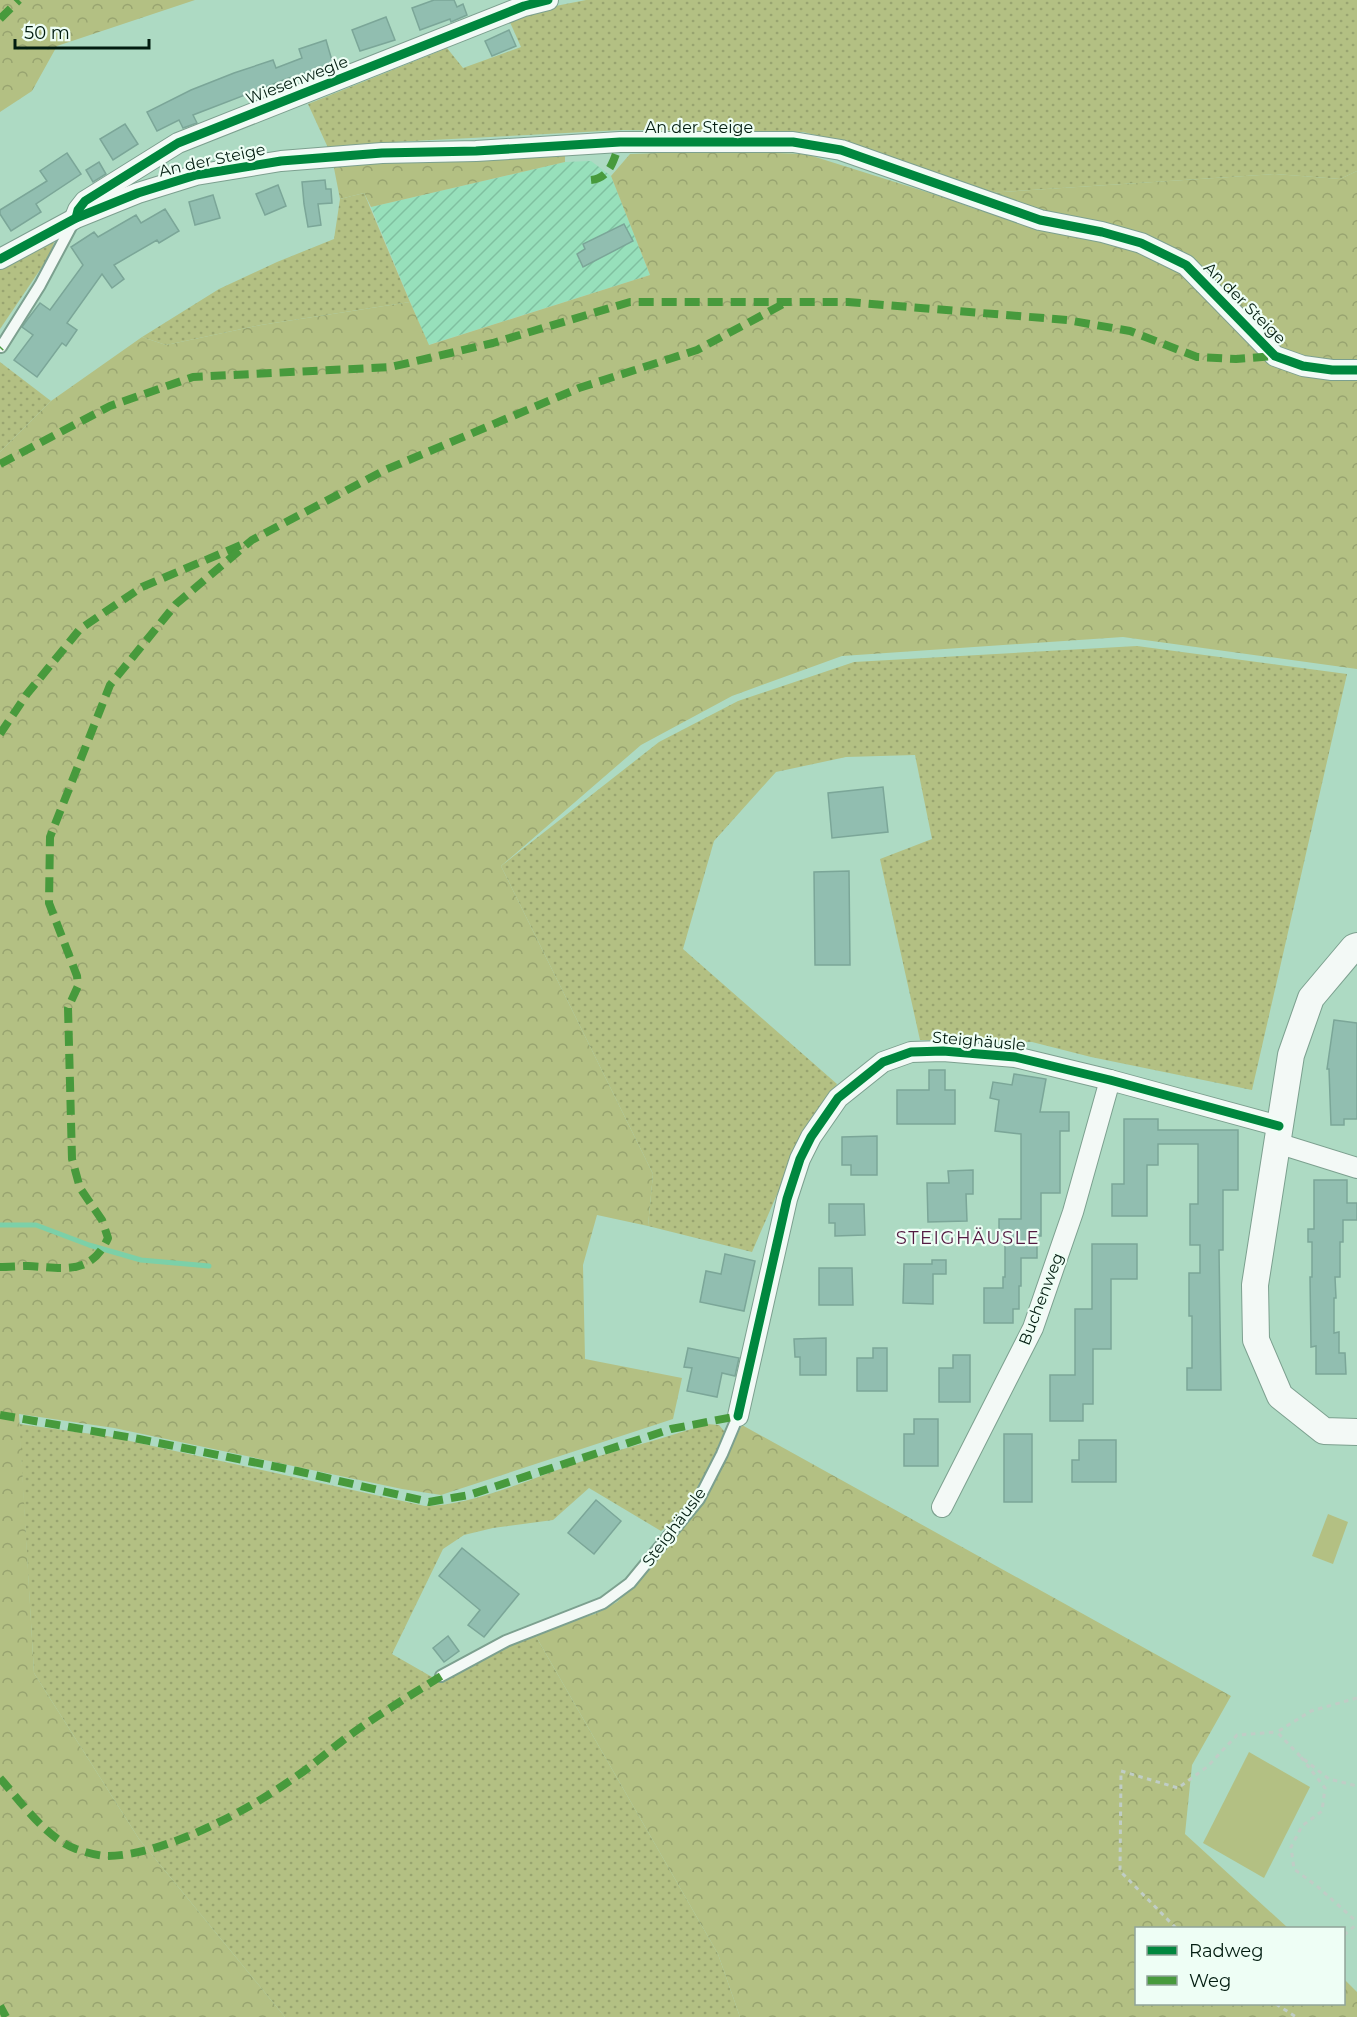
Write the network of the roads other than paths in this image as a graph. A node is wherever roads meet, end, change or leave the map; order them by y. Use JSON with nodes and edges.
{"nodes":[{"id":1,"x":548,"y":0,"type":"edge"},
{"id":2,"x":76,"y":218,"type":"junction"},
{"id":3,"x":0,"y":259,"type":"edge"},
{"id":4,"x":1,"y":347,"type":"edge"},
{"id":5,"x":1357,"y":370,"type":"edge"},
{"id":6,"x":1357,"y":946,"type":"edge"},
{"id":7,"x":1110,"y":1080,"type":"junction"},
{"id":8,"x":1278,"y":1134,"type":"junction"},
{"id":9,"x":1357,"y":1168,"type":"edge"},
{"id":10,"x":738,"y":1416,"type":"joint"},
{"id":11,"x":1357,"y":1432,"type":"edge"},
{"id":12,"x":942,"y":1508,"type":"dead end"},
{"id":13,"x":441,"y":1676,"type":"dead end"}],
"edges":[{"from":1,"to":2,"type":"street","name":"Wiesenwegle"},
{"from":2,"to":3,"type":"street","name":"An der Steige"},
{"from":2,"to":4,"type":"lane"},
{"from":2,"to":5,"type":"street","name":"An der Steige"},
{"from":6,"to":8,"type":"street"},
{"from":7,"to":8,"type":"street","name":"Steighäusle"},
{"from":7,"to":10,"type":"street","name":"Steighäusle"},
{"from":7,"to":12,"type":"street","name":"Buchenweg"},
{"from":8,"to":9,"type":"street","name":"Steighäusle"},
{"from":8,"to":11,"type":"street"},
{"from":10,"to":13,"type":"lane","name":"Steighäusle"}]}
